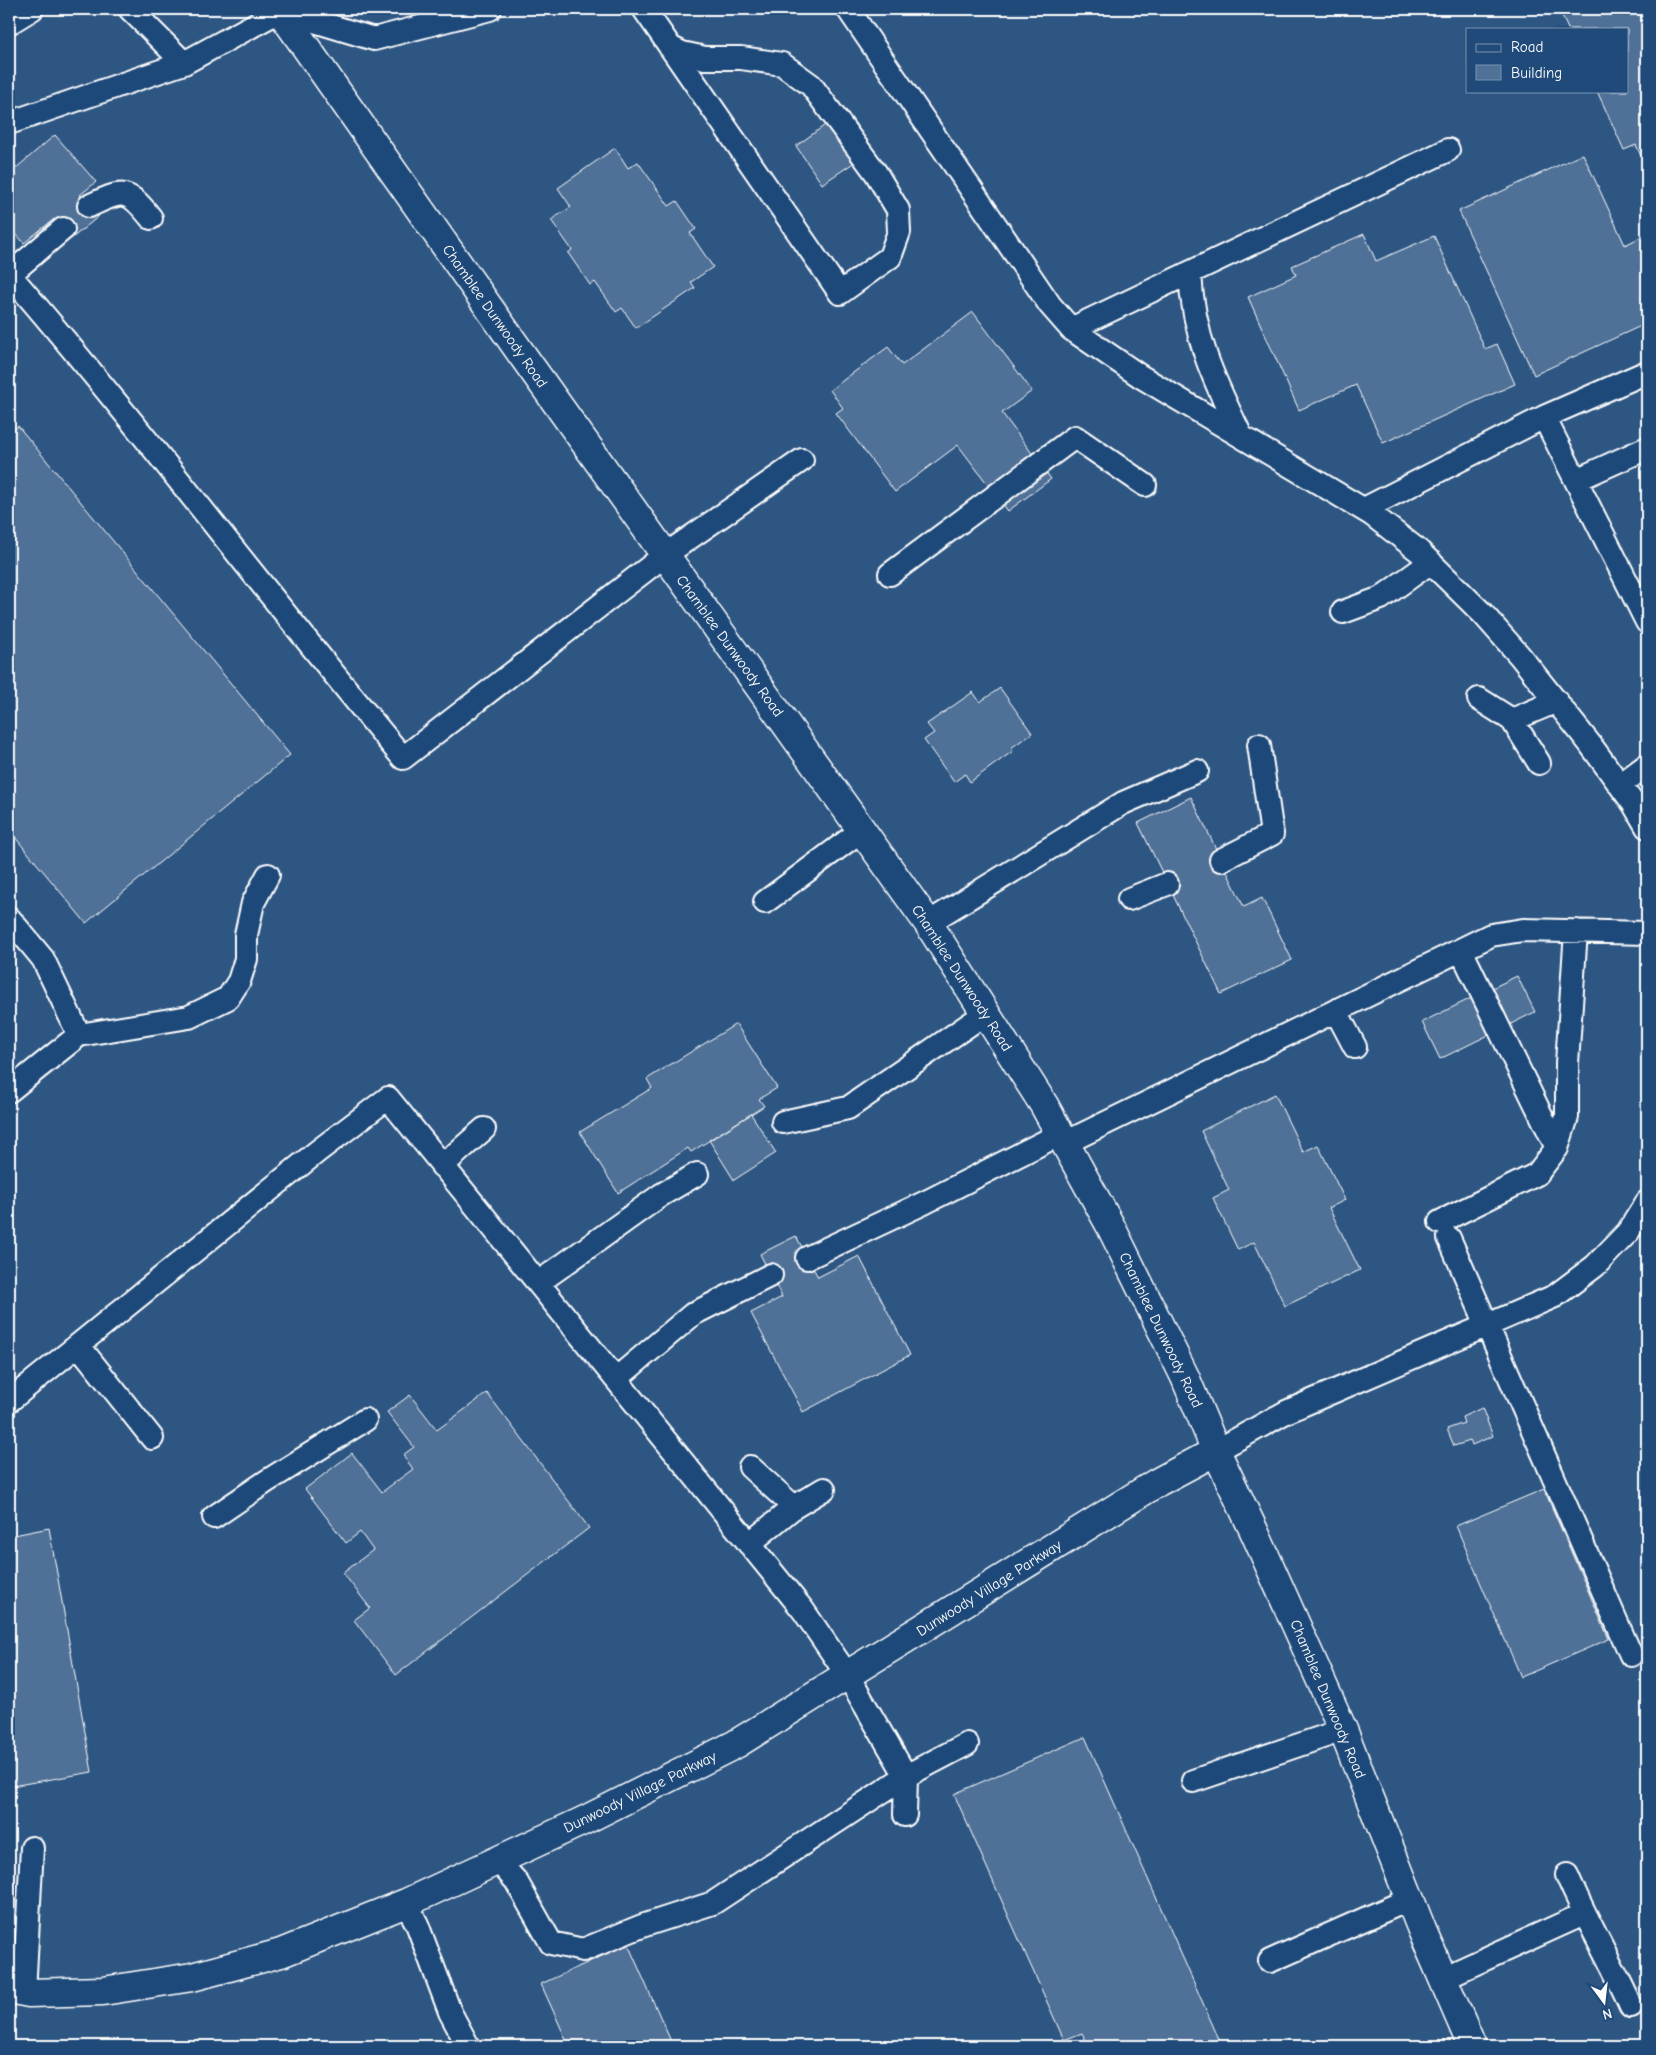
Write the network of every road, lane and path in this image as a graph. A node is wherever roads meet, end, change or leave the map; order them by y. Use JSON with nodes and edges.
{"nodes":[{"id":1,"x":32,"y":9,"type":"edge"},
{"id":2,"x":130,"y":9,"type":"edge"},
{"id":3,"x":281,"y":9,"type":"edge"},
{"id":4,"x":490,"y":9,"type":"edge"},
{"id":5,"x":644,"y":9,"type":"edge"},
{"id":6,"x":848,"y":9,"type":"edge"},
{"id":7,"x":9,"y":23,"type":"edge"},
{"id":8,"x":670,"y":47,"type":"junction"},
{"id":9,"x":184,"y":63,"type":"junction"},
{"id":10,"x":9,"y":123,"type":"edge"},
{"id":11,"x":1448,"y":150,"type":"dead end"},
{"id":12,"x":89,"y":206,"type":"dead end"},
{"id":13,"x":151,"y":218,"type":"dead end"},
{"id":14,"x":62,"y":229,"type":"dead end"},
{"id":15,"x":1190,"y":273,"type":"junction"},
{"id":16,"x":9,"y":274,"type":"edge"},
{"id":17,"x":1072,"y":329,"type":"junction"},
{"id":18,"x":1647,"y":372,"type":"edge"},
{"id":19,"x":1544,"y":417,"type":"junction"},
{"id":20,"x":1240,"y":434,"type":"junction"},
{"id":21,"x":1647,"y":448,"type":"edge"},
{"id":22,"x":802,"y":460,"type":"dead end"},
{"id":23,"x":1576,"y":480,"type":"junction"},
{"id":24,"x":1145,"y":485,"type":"dead end"},
{"id":25,"x":1364,"y":509,"type":"junction"},
{"id":26,"x":665,"y":555,"type":"junction"},
{"id":27,"x":1431,"y":562,"type":"junction"},
{"id":28,"x":890,"y":574,"type":"dead end"},
{"id":29,"x":1343,"y":612,"type":"dead end"},
{"id":30,"x":1647,"y":622,"type":"edge"},
{"id":31,"x":1479,"y":699,"type":"dead end"},
{"id":32,"x":1557,"y":701,"type":"junction"},
{"id":33,"x":1512,"y":720,"type":"junction"},
{"id":34,"x":1258,"y":745,"type":"dead end"},
{"id":35,"x":1538,"y":763,"type":"dead end"},
{"id":36,"x":1647,"y":765,"type":"edge"},
{"id":37,"x":1197,"y":771,"type":"dead end"},
{"id":38,"x":1620,"y":785,"type":"junction"},
{"id":39,"x":1647,"y":827,"type":"edge"},
{"id":40,"x":862,"y":830,"type":"junction"},
{"id":41,"x":1221,"y":860,"type":"dead end"},
{"id":42,"x":268,"y":875,"type":"dead end"},
{"id":43,"x":1167,"y":884,"type":"dead end"},
{"id":44,"x":1129,"y":899,"type":"dead end"},
{"id":45,"x":765,"y":902,"type":"dead end"},
{"id":46,"x":9,"y":918,"type":"edge"},
{"id":47,"x":928,"y":923,"type":"junction"},
{"id":48,"x":1576,"y":931,"type":"junction"},
{"id":49,"x":1647,"y":933,"type":"edge"},
{"id":50,"x":1461,"y":950,"type":"junction"},
{"id":51,"x":1336,"y":1011,"type":"junction"},
{"id":52,"x":986,"y":1013,"type":"junction"},
{"id":53,"x":79,"y":1035,"type":"junction"},
{"id":54,"x":1355,"y":1047,"type":"dead end"},
{"id":55,"x":9,"y":1091,"type":"edge"},
{"id":56,"x":783,"y":1122,"type":"dead end"},
{"id":57,"x":484,"y":1129,"type":"dead end"},
{"id":58,"x":1063,"y":1138,"type":"junction"},
{"id":59,"x":1557,"y":1148,"type":"junction"},
{"id":60,"x":442,"y":1166,"type":"junction"},
{"id":61,"x":697,"y":1174,"type":"dead end"},
{"id":62,"x":1647,"y":1202,"type":"edge"},
{"id":63,"x":807,"y":1258,"type":"dead end"},
{"id":64,"x":771,"y":1275,"type":"dead end"},
{"id":65,"x":538,"y":1283,"type":"junction"},
{"id":66,"x":1489,"y":1325,"type":"junction"},
{"id":67,"x":79,"y":1346,"type":"junction"},
{"id":68,"x":616,"y":1379,"type":"junction"},
{"id":69,"x":9,"y":1402,"type":"edge"},
{"id":70,"x":366,"y":1420,"type":"dead end"},
{"id":71,"x":152,"y":1438,"type":"dead end"},
{"id":72,"x":1216,"y":1451,"type":"junction"},
{"id":73,"x":750,"y":1467,"type":"dead end"},
{"id":74,"x":824,"y":1489,"type":"dead end"},
{"id":75,"x":794,"y":1507,"type":"junction"},
{"id":76,"x":214,"y":1517,"type":"dead end"},
{"id":77,"x":750,"y":1544,"type":"junction"},
{"id":78,"x":1631,"y":1655,"type":"dead end"},
{"id":79,"x":848,"y":1676,"type":"junction"},
{"id":80,"x":1343,"y":1730,"type":"junction"},
{"id":81,"x":967,"y":1744,"type":"dead end"},
{"id":82,"x":906,"y":1776,"type":"junction"},
{"id":83,"x":1193,"y":1781,"type":"dead end"},
{"id":84,"x":905,"y":1815,"type":"dead end"},
{"id":85,"x":32,"y":1848,"type":"dead end"},
{"id":86,"x":498,"y":1861,"type":"junction"},
{"id":87,"x":1567,"y":1875,"type":"dead end"},
{"id":88,"x":1410,"y":1899,"type":"junction"},
{"id":89,"x":406,"y":1903,"type":"junction"},
{"id":90,"x":1584,"y":1914,"type":"junction"},
{"id":91,"x":1270,"y":1961,"type":"dead end"},
{"id":92,"x":1443,"y":1978,"type":"junction"},
{"id":93,"x":16,"y":1990,"type":"edge"},
{"id":94,"x":1631,"y":2006,"type":"dead end"},
{"id":95,"x":468,"y":2046,"type":"edge"},
{"id":96,"x":1472,"y":2046,"type":"edge"}],
"edges":[{"from":1,"to":7,"type":"lane"},
{"from":2,"to":9,"type":"lane"},
{"from":3,"to":4,"type":"lane"},
{"from":3,"to":9,"type":"lane"},
{"from":3,"to":26,"type":"street","name":"Chamblee Dunwoody Road"},
{"from":5,"to":8,"type":"lane"},
{"from":6,"to":17,"type":"lane"},
{"from":8,"to":8,"type":"lane"},
{"from":9,"to":10,"type":"lane"},
{"from":11,"to":15,"type":"lane"},
{"from":12,"to":13,"type":"lane"},
{"from":14,"to":16,"type":"lane"},
{"from":15,"to":17,"type":"lane"},
{"from":15,"to":20,"type":"lane"},
{"from":16,"to":26,"type":"lane"},
{"from":17,"to":20,"type":"lane"},
{"from":18,"to":19,"type":"lane"},
{"from":19,"to":23,"type":"lane"},
{"from":19,"to":25,"type":"lane"},
{"from":20,"to":25,"type":"lane"},
{"from":21,"to":23,"type":"lane"},
{"from":22,"to":26,"type":"lane"},
{"from":23,"to":30,"type":"lane"},
{"from":24,"to":28,"type":"lane"},
{"from":25,"to":27,"type":"lane"},
{"from":26,"to":40,"type":"street","name":"Chamblee Dunwoody Road"},
{"from":27,"to":29,"type":"lane"},
{"from":27,"to":32,"type":"lane"},
{"from":31,"to":33,"type":"lane"},
{"from":32,"to":33,"type":"lane"},
{"from":32,"to":38,"type":"lane"},
{"from":33,"to":35,"type":"lane"},
{"from":34,"to":41,"type":"lane"},
{"from":36,"to":38,"type":"lane"},
{"from":37,"to":47,"type":"lane"},
{"from":38,"to":39,"type":"lane"},
{"from":40,"to":45,"type":"lane"},
{"from":40,"to":47,"type":"street","name":"Chamblee Dunwoody Road"},
{"from":42,"to":53,"type":"lane"},
{"from":43,"to":44,"type":"lane"},
{"from":46,"to":53,"type":"lane"},
{"from":47,"to":52,"type":"street","name":"Chamblee Dunwoody Road"},
{"from":48,"to":49,"type":"lane"},
{"from":48,"to":50,"type":"lane"},
{"from":48,"to":59,"type":"lane"},
{"from":50,"to":51,"type":"lane"},
{"from":50,"to":59,"type":"lane"},
{"from":51,"to":54,"type":"lane"},
{"from":51,"to":58,"type":"lane"},
{"from":52,"to":56,"type":"lane"},
{"from":52,"to":58,"type":"street","name":"Chamblee Dunwoody Road"},
{"from":53,"to":55,"type":"lane"},
{"from":57,"to":60,"type":"lane"},
{"from":58,"to":63,"type":"lane"},
{"from":58,"to":72,"type":"street","name":"Chamblee Dunwoody Road"},
{"from":59,"to":66,"type":"lane"},
{"from":60,"to":65,"type":"lane"},
{"from":60,"to":67,"type":"lane"},
{"from":61,"to":65,"type":"lane"},
{"from":62,"to":66,"type":"lane"},
{"from":64,"to":68,"type":"lane"},
{"from":65,"to":68,"type":"lane"},
{"from":66,"to":72,"type":"lane"},
{"from":66,"to":78,"type":"lane"},
{"from":67,"to":69,"type":"lane"},
{"from":67,"to":71,"type":"lane"},
{"from":68,"to":77,"type":"lane"},
{"from":70,"to":76,"type":"lane"},
{"from":72,"to":79,"type":"street","name":"Dunwoody Village Parkway"},
{"from":72,"to":80,"type":"street","name":"Chamblee Dunwoody Road"},
{"from":73,"to":75,"type":"lane"},
{"from":74,"to":75,"type":"lane"},
{"from":75,"to":77,"type":"lane"},
{"from":77,"to":79,"type":"lane"},
{"from":79,"to":82,"type":"lane"},
{"from":79,"to":86,"type":"street","name":"Dunwoody Village Parkway"},
{"from":80,"to":83,"type":"lane"},
{"from":80,"to":88,"type":"street","name":"Chamblee Dunwoody Road"},
{"from":81,"to":82,"type":"lane"},
{"from":82,"to":84,"type":"lane"},
{"from":82,"to":86,"type":"lane"},
{"from":85,"to":93,"type":"lane"},
{"from":86,"to":89,"type":"street","name":"Dunwoody Village Parkway"},
{"from":87,"to":90,"type":"lane"},
{"from":88,"to":91,"type":"lane"},
{"from":88,"to":92,"type":"street","name":"Chamblee Dunwoody Road"},
{"from":89,"to":93,"type":"street","name":"Dunwoody Village Parkway"},
{"from":89,"to":95,"type":"lane"},
{"from":90,"to":92,"type":"lane"},
{"from":90,"to":94,"type":"lane"},
{"from":92,"to":96,"type":"street","name":"Chamblee Dunwoody Road"}]}
